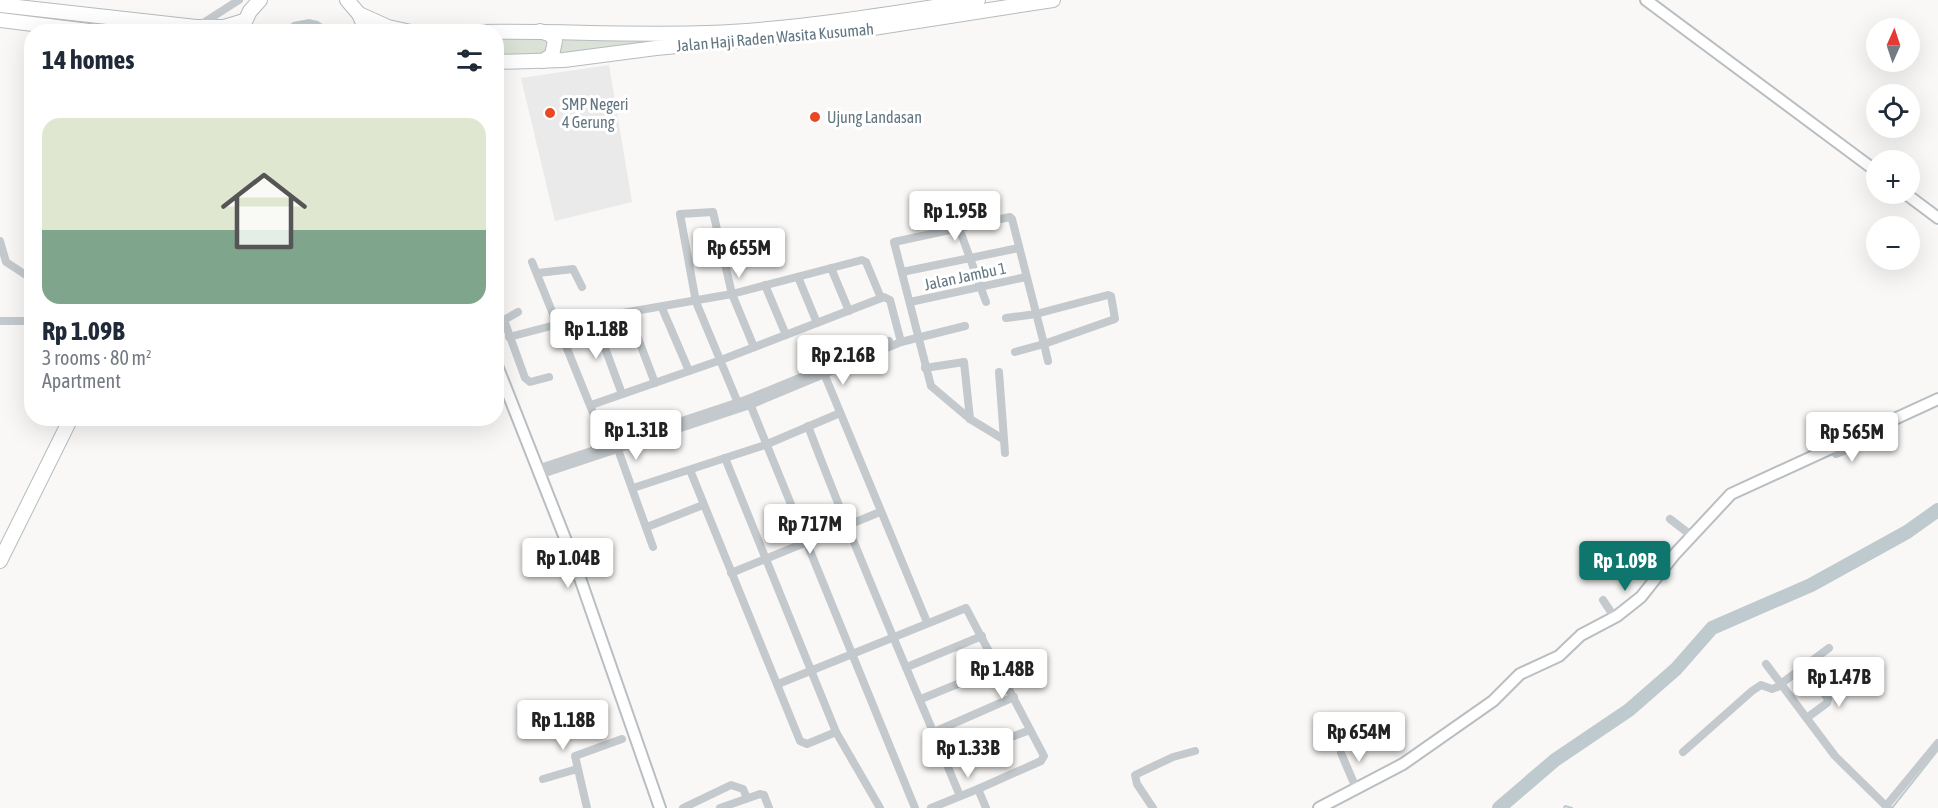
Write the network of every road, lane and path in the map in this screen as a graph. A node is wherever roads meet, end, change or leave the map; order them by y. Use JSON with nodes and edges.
{"nodes":[{"id":1,"x":7,"y":0,"type":"edge"},
{"id":2,"x":239,"y":0,"type":"edge"},
{"id":3,"x":260,"y":0,"type":"edge"},
{"id":4,"x":346,"y":0,"type":"edge"},
{"id":5,"x":978,"y":0,"type":"edge"},
{"id":6,"x":1053,"y":0,"type":"edge"},
{"id":7,"x":1646,"y":0,"type":"edge"},
{"id":8,"x":0,"y":5,"type":"edge"},
{"id":9,"x":35,"y":9,"type":"junction"},
{"id":10,"x":359,"y":15,"type":"junction"},
{"id":11,"x":0,"y":20,"type":"edge"},
{"id":12,"x":872,"y":22,"type":"junction"},
{"id":13,"x":32,"y":24,"type":"edge"},
{"id":14,"x":169,"y":24,"type":"edge"},
{"id":15,"x":201,"y":24,"type":"edge"},
{"id":16,"x":243,"y":24,"type":"edge"},
{"id":17,"x":363,"y":24,"type":"edge"},
{"id":18,"x":381,"y":24,"type":"edge"},
{"id":19,"x":0,"y":25,"type":"edge"},
{"id":20,"x":24,"y":25,"type":"edge"},
{"id":21,"x":538,"y":30,"type":"junction"},
{"id":22,"x":504,"y":31,"type":"edge"},
{"id":23,"x":504,"y":62,"type":"edge"},
{"id":24,"x":543,"y":62,"type":"junction"},
{"id":25,"x":1866,"y":164,"type":"edge"},
{"id":26,"x":1919,"y":204,"type":"edge"},
{"id":27,"x":1938,"y":218,"type":"edge"},
{"id":28,"x":958,"y":228,"type":"junction"},
{"id":29,"x":0,"y":242,"type":"edge"},
{"id":30,"x":1019,"y":248,"type":"junction"},
{"id":31,"x":970,"y":257,"type":"junction"},
{"id":32,"x":532,"y":262,"type":"dead end"},
{"id":33,"x":831,"y":268,"type":"junction"},
{"id":34,"x":902,"y":272,"type":"junction"},
{"id":35,"x":538,"y":273,"type":"junction"},
{"id":36,"x":24,"y":274,"type":"edge"},
{"id":37,"x":798,"y":277,"type":"junction"},
{"id":38,"x":1026,"y":277,"type":"junction"},
{"id":39,"x":765,"y":285,"type":"junction"},
{"id":40,"x":980,"y":286,"type":"junction"},
{"id":41,"x":582,"y":287,"type":"dead end"},
{"id":42,"x":732,"y":294,"type":"junction"},
{"id":43,"x":881,"y":298,"type":"junction"},
{"id":44,"x":696,"y":302,"type":"junction"},
{"id":45,"x":910,"y":302,"type":"junction"},
{"id":46,"x":986,"y":302,"type":"dead end"},
{"id":47,"x":662,"y":308,"type":"junction"},
{"id":48,"x":849,"y":311,"type":"junction"},
{"id":49,"x":518,"y":312,"type":"dead end"},
{"id":50,"x":628,"y":312,"type":"junction"},
{"id":51,"x":1036,"y":314,"type":"junction"},
{"id":52,"x":594,"y":318,"type":"junction"},
{"id":53,"x":1006,"y":318,"type":"dead end"},
{"id":54,"x":0,"y":321,"type":"edge"},
{"id":55,"x":24,"y":321,"type":"edge"},
{"id":56,"x":818,"y":323,"type":"junction"},
{"id":57,"x":560,"y":326,"type":"junction"},
{"id":58,"x":965,"y":326,"type":"dead end"},
{"id":59,"x":786,"y":335,"type":"junction"},
{"id":60,"x":917,"y":335,"type":"junction"},
{"id":61,"x":509,"y":337,"type":"junction"},
{"id":62,"x":900,"y":340,"type":"junction"},
{"id":63,"x":1044,"y":344,"type":"junction"},
{"id":64,"x":754,"y":347,"type":"junction"},
{"id":65,"x":1015,"y":352,"type":"dead end"},
{"id":66,"x":721,"y":360,"type":"junction"},
{"id":67,"x":1048,"y":361,"type":"dead end"},
{"id":68,"x":926,"y":368,"type":"junction"},
{"id":69,"x":689,"y":371,"type":"junction"},
{"id":70,"x":823,"y":371,"type":"junction"},
{"id":71,"x":999,"y":372,"type":"dead end"},
{"id":72,"x":549,"y":378,"type":"dead end"},
{"id":73,"x":655,"y":383,"type":"junction"},
{"id":74,"x":504,"y":384,"type":"edge"},
{"id":75,"x":622,"y":394,"type":"junction"},
{"id":76,"x":1938,"y":399,"type":"edge"},
{"id":77,"x":749,"y":402,"type":"junction"},
{"id":78,"x":738,"y":403,"type":"junction"},
{"id":79,"x":591,"y":405,"type":"junction"},
{"id":80,"x":840,"y":413,"type":"junction"},
{"id":81,"x":970,"y":419,"type":"junction"},
{"id":82,"x":67,"y":426,"type":"edge"},
{"id":83,"x":808,"y":426,"type":"junction"},
{"id":84,"x":1003,"y":439,"type":"junction"},
{"id":85,"x":765,"y":445,"type":"junction"},
{"id":86,"x":616,"y":446,"type":"junction"},
{"id":87,"x":608,"y":449,"type":"junction"},
{"id":88,"x":1005,"y":453,"type":"dead end"},
{"id":89,"x":725,"y":458,"type":"junction"},
{"id":90,"x":690,"y":470,"type":"junction"},
{"id":91,"x":538,"y":472,"type":"junction"},
{"id":92,"x":633,"y":488,"type":"junction"},
{"id":93,"x":703,"y":505,"type":"junction"},
{"id":94,"x":880,"y":512,"type":"junction"},
{"id":95,"x":1671,"y":519,"type":"dead end"},
{"id":96,"x":647,"y":527,"type":"junction"},
{"id":97,"x":846,"y":527,"type":"junction"},
{"id":98,"x":1692,"y":536,"type":"junction"},
{"id":99,"x":806,"y":543,"type":"junction"},
{"id":100,"x":653,"y":547,"type":"dead end"},
{"id":101,"x":767,"y":559,"type":"junction"},
{"id":102,"x":0,"y":561,"type":"edge"},
{"id":103,"x":731,"y":573,"type":"junction"},
{"id":104,"x":1603,"y":600,"type":"dead end"},
{"id":105,"x":1615,"y":618,"type":"junction"},
{"id":106,"x":927,"y":622,"type":"junction"},
{"id":107,"x":895,"y":636,"type":"junction"},
{"id":108,"x":982,"y":636,"type":"junction"},
{"id":109,"x":1829,"y":648,"type":"dead end"},
{"id":110,"x":850,"y":654,"type":"junction"},
{"id":111,"x":1766,"y":664,"type":"dead end"},
{"id":112,"x":907,"y":667,"type":"junction"},
{"id":113,"x":999,"y":667,"type":"junction"},
{"id":114,"x":810,"y":671,"type":"junction"},
{"id":115,"x":778,"y":684,"type":"junction"},
{"id":116,"x":1782,"y":684,"type":"junction"},
{"id":117,"x":1820,"y":688,"type":"dead end"},
{"id":118,"x":1014,"y":697,"type":"junction"},
{"id":119,"x":921,"y":699,"type":"junction"},
{"id":120,"x":1808,"y":717,"type":"junction"},
{"id":121,"x":1030,"y":730,"type":"junction"},
{"id":122,"x":836,"y":732,"type":"junction"},
{"id":123,"x":934,"y":732,"type":"junction"},
{"id":124,"x":622,"y":739,"type":"dead end"},
{"id":125,"x":1938,"y":743,"type":"edge"},
{"id":126,"x":1195,"y":751,"type":"dead end"},
{"id":127,"x":1683,"y":752,"type":"dead end"},
{"id":128,"x":1341,"y":753,"type":"dead end"},
{"id":129,"x":946,"y":762,"type":"junction"},
{"id":130,"x":577,"y":769,"type":"junction"},
{"id":131,"x":543,"y":779,"type":"dead end"},
{"id":132,"x":1355,"y":785,"type":"junction"},
{"id":133,"x":978,"y":789,"type":"junction"},
{"id":134,"x":960,"y":796,"type":"junction"},
{"id":135,"x":747,"y":798,"type":"junction"},
{"id":136,"x":1887,"y":807,"type":"edge"},
{"id":137,"x":587,"y":808,"type":"edge"},
{"id":138,"x":660,"y":808,"type":"edge"},
{"id":139,"x":683,"y":808,"type":"edge"},
{"id":140,"x":720,"y":808,"type":"edge"},
{"id":141,"x":769,"y":808,"type":"edge"},
{"id":142,"x":880,"y":808,"type":"edge"},
{"id":143,"x":915,"y":808,"type":"edge"},
{"id":144,"x":931,"y":808,"type":"edge"},
{"id":145,"x":986,"y":808,"type":"edge"},
{"id":146,"x":1153,"y":808,"type":"edge"},
{"id":147,"x":1319,"y":808,"type":"edge"}],
"edges":[{"from":1,"to":9,"type":"street"},
{"from":2,"to":15,"type":"street"},
{"from":3,"to":16,"type":"highway"},
{"from":4,"to":10,"type":"highway"},
{"from":5,"to":12,"type":"highway","name":"Jalan Haji Raden Wasita Kusumah"},
{"from":6,"to":12,"type":"highway","name":"Jalan Haji Raden Wasita Kusumah"},
{"from":7,"to":25,"type":"street"},
{"from":8,"to":9,"type":"highway"},
{"from":9,"to":14,"type":"highway"},
{"from":10,"to":17,"type":"highway"},
{"from":10,"to":18,"type":"highway"},
{"from":11,"to":13,"type":"highway"},
{"from":12,"to":21,"type":"highway","name":"Jalan Haji Raden Wasita Kusumah"},
{"from":12,"to":24,"type":"highway","name":"Jalan Haji Raden Wasita Kusumah"},
{"from":19,"to":20,"type":"street"},
{"from":21,"to":22,"type":"highway","name":"Jalan Haji Raden Wasita Kusumah"},
{"from":21,"to":24,"type":"highway"},
{"from":23,"to":24,"type":"highway","name":"Jalan Haji Raden Wasita Kusumah"},
{"from":26,"to":27,"type":"street"},
{"from":28,"to":30,"type":"street"},
{"from":28,"to":31,"type":"street"},
{"from":28,"to":34,"type":"street"},
{"from":29,"to":36,"type":"street"},
{"from":30,"to":31,"type":"street"},
{"from":30,"to":38,"type":"street"},
{"from":31,"to":34,"type":"street"},
{"from":31,"to":40,"type":"street"},
{"from":32,"to":35,"type":"street"},
{"from":33,"to":37,"type":"street"},
{"from":33,"to":43,"type":"street"},
{"from":33,"to":48,"type":"street"},
{"from":34,"to":45,"type":"street"},
{"from":35,"to":41,"type":"street"},
{"from":35,"to":57,"type":"street"},
{"from":37,"to":39,"type":"street"},
{"from":37,"to":56,"type":"street"},
{"from":38,"to":40,"type":"street","name":"Jalan Jambu 1"},
{"from":38,"to":51,"type":"street"},
{"from":39,"to":42,"type":"street"},
{"from":39,"to":59,"type":"street"},
{"from":40,"to":45,"type":"street","name":"Jalan Jambu 1"},
{"from":40,"to":46,"type":"street"},
{"from":42,"to":44,"type":"street"},
{"from":42,"to":44,"type":"street"},
{"from":42,"to":64,"type":"street"},
{"from":43,"to":48,"type":"street"},
{"from":43,"to":62,"type":"street"},
{"from":44,"to":47,"type":"street"},
{"from":44,"to":66,"type":"street"},
{"from":45,"to":60,"type":"street"},
{"from":47,"to":50,"type":"street"},
{"from":47,"to":69,"type":"street"},
{"from":48,"to":56,"type":"street"},
{"from":49,"to":61,"type":"street"},
{"from":50,"to":52,"type":"street"},
{"from":50,"to":73,"type":"street"},
{"from":51,"to":53,"type":"street"},
{"from":51,"to":63,"type":"street"},
{"from":51,"to":63,"type":"street"},
{"from":52,"to":57,"type":"street"},
{"from":52,"to":75,"type":"street"},
{"from":54,"to":55,"type":"street"},
{"from":56,"to":59,"type":"street"},
{"from":57,"to":61,"type":"street"},
{"from":57,"to":79,"type":"street"},
{"from":58,"to":60,"type":"street"},
{"from":59,"to":64,"type":"street"},
{"from":60,"to":62,"type":"street"},
{"from":60,"to":68,"type":"street"},
{"from":61,"to":72,"type":"street"},
{"from":62,"to":70,"type":"street"},
{"from":63,"to":65,"type":"street"},
{"from":63,"to":67,"type":"street"},
{"from":64,"to":66,"type":"street"},
{"from":66,"to":69,"type":"street"},
{"from":66,"to":78,"type":"street"},
{"from":68,"to":81,"type":"street"},
{"from":68,"to":81,"type":"street"},
{"from":69,"to":73,"type":"street"},
{"from":70,"to":77,"type":"street"},
{"from":70,"to":80,"type":"street"},
{"from":71,"to":84,"type":"street"},
{"from":73,"to":75,"type":"street"},
{"from":74,"to":91,"type":"street"},
{"from":75,"to":79,"type":"street"},
{"from":76,"to":98,"type":"street"},
{"from":77,"to":78,"type":"street"},
{"from":77,"to":85,"type":"street"},
{"from":77,"to":86,"type":"street"},
{"from":78,"to":86,"type":"street"},
{"from":79,"to":87,"type":"street"},
{"from":80,"to":83,"type":"street"},
{"from":80,"to":94,"type":"street"},
{"from":81,"to":84,"type":"street"},
{"from":82,"to":102,"type":"highway"},
{"from":83,"to":85,"type":"street"},
{"from":83,"to":97,"type":"street"},
{"from":84,"to":88,"type":"street"},
{"from":85,"to":89,"type":"street"},
{"from":85,"to":99,"type":"street"},
{"from":86,"to":87,"type":"street"},
{"from":86,"to":92,"type":"street"},
{"from":87,"to":91,"type":"street"},
{"from":89,"to":90,"type":"street"},
{"from":89,"to":101,"type":"street"},
{"from":90,"to":92,"type":"street"},
{"from":90,"to":93,"type":"street"},
{"from":91,"to":138,"type":"street"},
{"from":92,"to":96,"type":"street"},
{"from":93,"to":96,"type":"street"},
{"from":93,"to":103,"type":"street"},
{"from":94,"to":97,"type":"street"},
{"from":94,"to":106,"type":"street"},
{"from":95,"to":98,"type":"street"},
{"from":96,"to":100,"type":"street"},
{"from":97,"to":99,"type":"street"},
{"from":97,"to":107,"type":"street"},
{"from":98,"to":105,"type":"street"},
{"from":99,"to":101,"type":"street"},
{"from":99,"to":110,"type":"street"},
{"from":101,"to":103,"type":"street"},
{"from":101,"to":114,"type":"street"},
{"from":103,"to":115,"type":"street"},
{"from":104,"to":105,"type":"street"},
{"from":105,"to":132,"type":"street"},
{"from":106,"to":107,"type":"street"},
{"from":106,"to":108,"type":"street"},
{"from":107,"to":110,"type":"street"},
{"from":107,"to":112,"type":"street"},
{"from":108,"to":112,"type":"street"},
{"from":108,"to":113,"type":"street"},
{"from":109,"to":116,"type":"street"},
{"from":110,"to":114,"type":"street"},
{"from":110,"to":143,"type":"street"},
{"from":111,"to":116,"type":"street"},
{"from":112,"to":119,"type":"street"},
{"from":113,"to":118,"type":"street"},
{"from":113,"to":119,"type":"street"},
{"from":114,"to":115,"type":"street"},
{"from":114,"to":122,"type":"street"},
{"from":115,"to":122,"type":"street"},
{"from":116,"to":120,"type":"street"},
{"from":116,"to":127,"type":"street"},
{"from":117,"to":120,"type":"street"},
{"from":118,"to":121,"type":"street"},
{"from":118,"to":123,"type":"street"},
{"from":119,"to":123,"type":"street"},
{"from":120,"to":136,"type":"street"},
{"from":121,"to":129,"type":"street"},
{"from":121,"to":133,"type":"street"},
{"from":122,"to":142,"type":"street"},
{"from":123,"to":129,"type":"street"},
{"from":124,"to":130,"type":"street"},
{"from":125,"to":136,"type":"street"},
{"from":126,"to":146,"type":"street"},
{"from":128,"to":132,"type":"street"},
{"from":129,"to":134,"type":"street"},
{"from":130,"to":131,"type":"street"},
{"from":130,"to":137,"type":"street"},
{"from":132,"to":147,"type":"street"},
{"from":133,"to":134,"type":"street"},
{"from":133,"to":145,"type":"street"},
{"from":134,"to":144,"type":"street"},
{"from":135,"to":139,"type":"street"},
{"from":135,"to":140,"type":"street"},
{"from":135,"to":141,"type":"street"}]}
